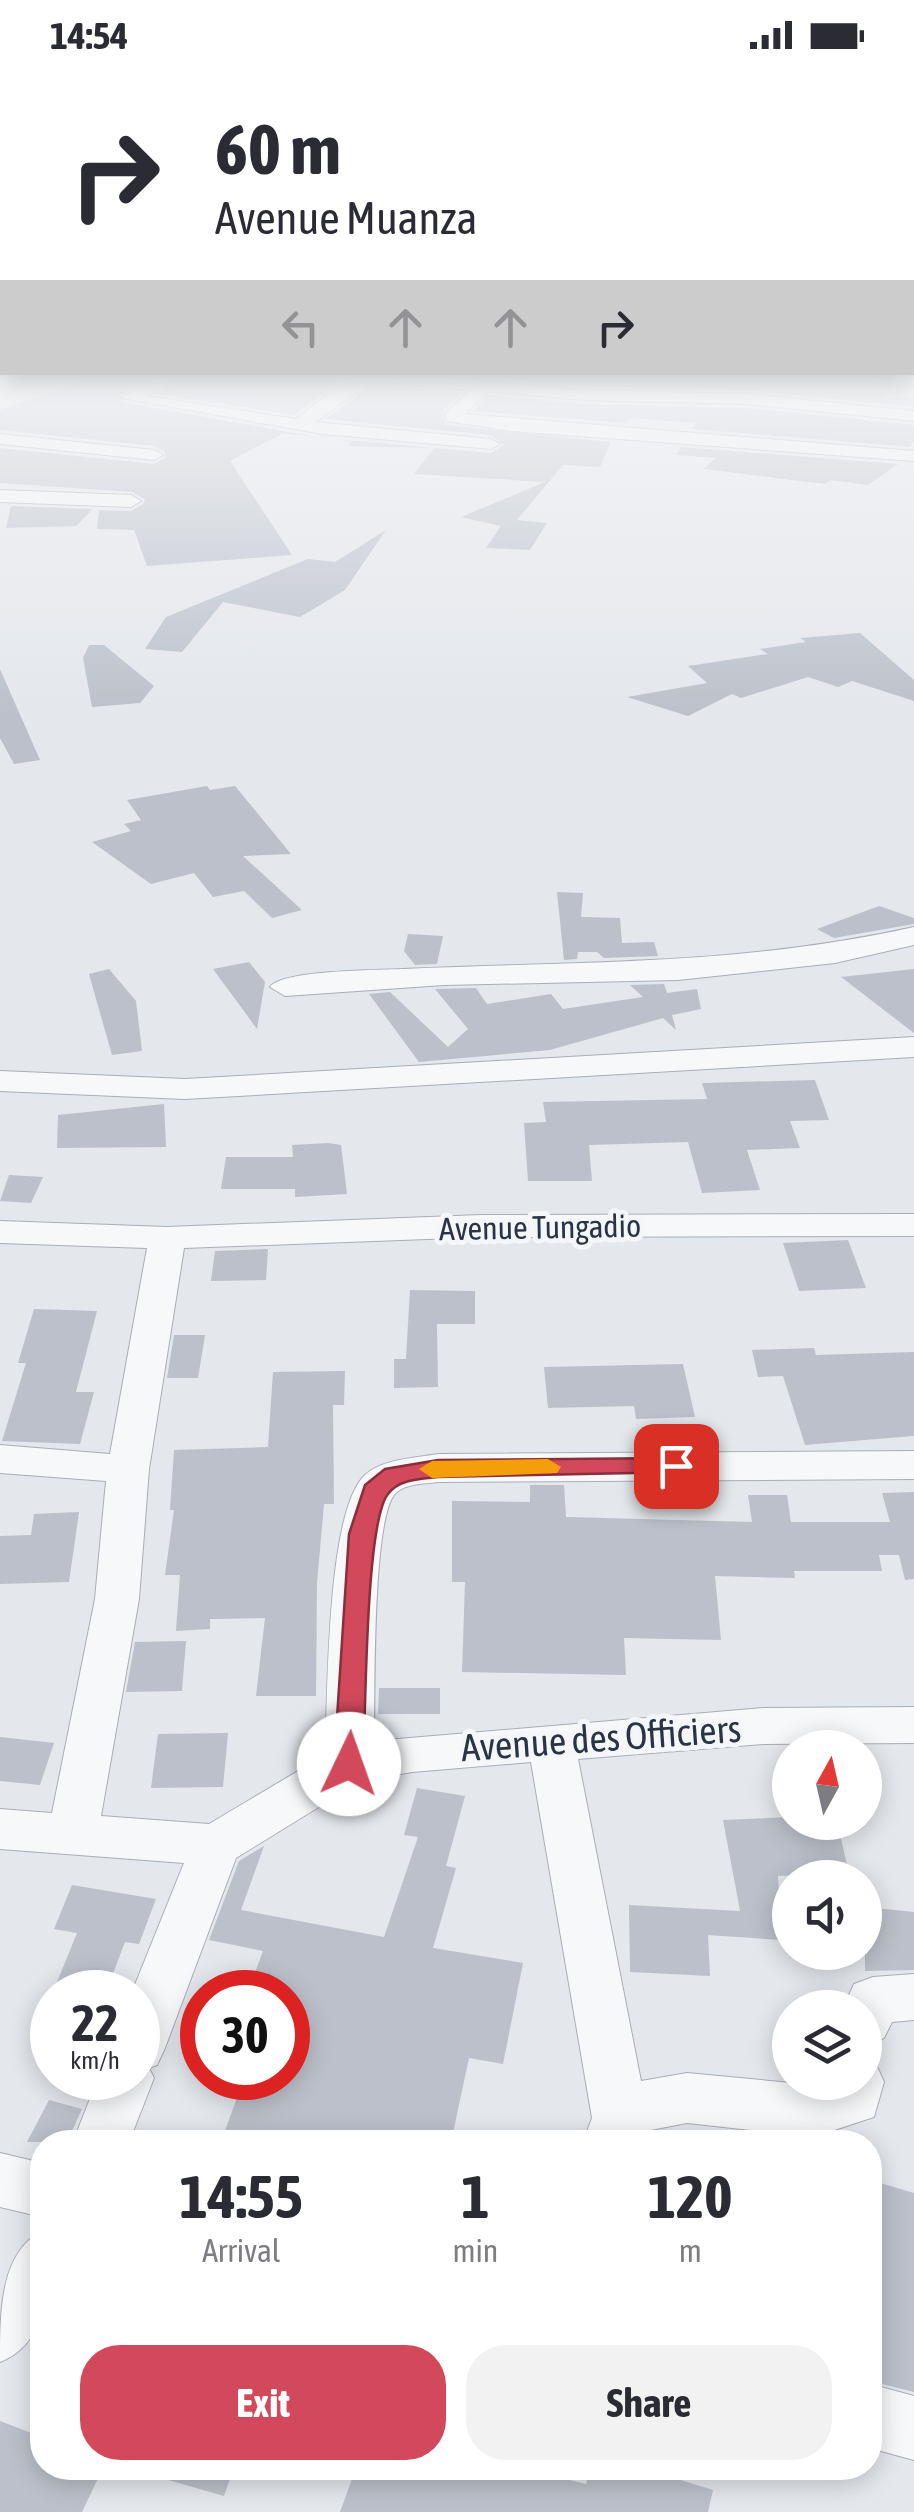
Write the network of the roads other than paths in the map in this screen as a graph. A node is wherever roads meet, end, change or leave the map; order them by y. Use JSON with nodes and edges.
{"nodes":[{"id":1,"x":0,"y":496,"type":"edge"},
{"id":2,"x":131,"y":501,"type":"dead end"},
{"id":3,"x":914,"y":936,"type":"edge"},
{"id":4,"x":286,"y":987,"type":"dead end"},
{"id":5,"x":914,"y":1047,"type":"edge"},
{"id":6,"x":0,"y":1082,"type":"edge"},
{"id":7,"x":914,"y":1225,"type":"edge"},
{"id":8,"x":0,"y":1232,"type":"edge"},
{"id":9,"x":166,"y":1238,"type":"junction"},
{"id":10,"x":0,"y":1459,"type":"edge"},
{"id":11,"x":914,"y":1465,"type":"edge"},
{"id":12,"x":128,"y":1469,"type":"junction"},
{"id":13,"x":914,"y":1725,"type":"edge"},
{"id":14,"x":551,"y":1742,"type":"junction"},
{"id":15,"x":349,"y":1764,"type":"junction"},
{"id":16,"x":0,"y":1829,"type":"edge"},
{"id":17,"x":72,"y":1837,"type":"junction"},
{"id":18,"x":216,"y":1844,"type":"junction"},
{"id":19,"x":160,"y":1990,"type":"edge"},
{"id":20,"x":914,"y":1998,"type":"edge"},
{"id":21,"x":882,"y":2000,"type":"edge"},
{"id":22,"x":117,"y":2100,"type":"edge"},
{"id":23,"x":851,"y":2100,"type":"edge"},
{"id":24,"x":106,"y":2130,"type":"edge"},
{"id":25,"x":616,"y":2130,"type":"edge"},
{"id":26,"x":618,"y":2130,"type":"edge"},
{"id":27,"x":0,"y":2180,"type":"edge"},
{"id":28,"x":30,"y":2187,"type":"edge"},
{"id":29,"x":30,"y":2281,"type":"edge"},
{"id":30,"x":0,"y":2332,"type":"edge"},
{"id":31,"x":882,"y":2419,"type":"edge"},
{"id":32,"x":914,"y":2428,"type":"edge"}],
"edges":[{"from":1,"to":2,"type":"street"},
{"from":3,"to":4,"type":"street"},
{"from":5,"to":6,"type":"street"},
{"from":7,"to":9,"type":"street","name":"Avenue Tungadio"},
{"from":8,"to":9,"type":"street","name":"Avenue Tungadio"},
{"from":9,"to":12,"type":"street"},
{"from":10,"to":12,"type":"street"},
{"from":11,"to":15,"type":"street"},
{"from":12,"to":17,"type":"street"},
{"from":13,"to":14,"type":"street","name":"Avenue des Officiers"},
{"from":14,"to":15,"type":"street","name":"Avenue des Officiers"},
{"from":14,"to":25,"type":"street"},
{"from":15,"to":18,"type":"street"},
{"from":16,"to":17,"type":"street"},
{"from":17,"to":18,"type":"street"},
{"from":18,"to":19,"type":"street"},
{"from":20,"to":21,"type":"street"},
{"from":22,"to":24,"type":"street"},
{"from":23,"to":26,"type":"street"},
{"from":27,"to":28,"type":"street"},
{"from":29,"to":30,"type":"street"},
{"from":31,"to":32,"type":"street"}]}
